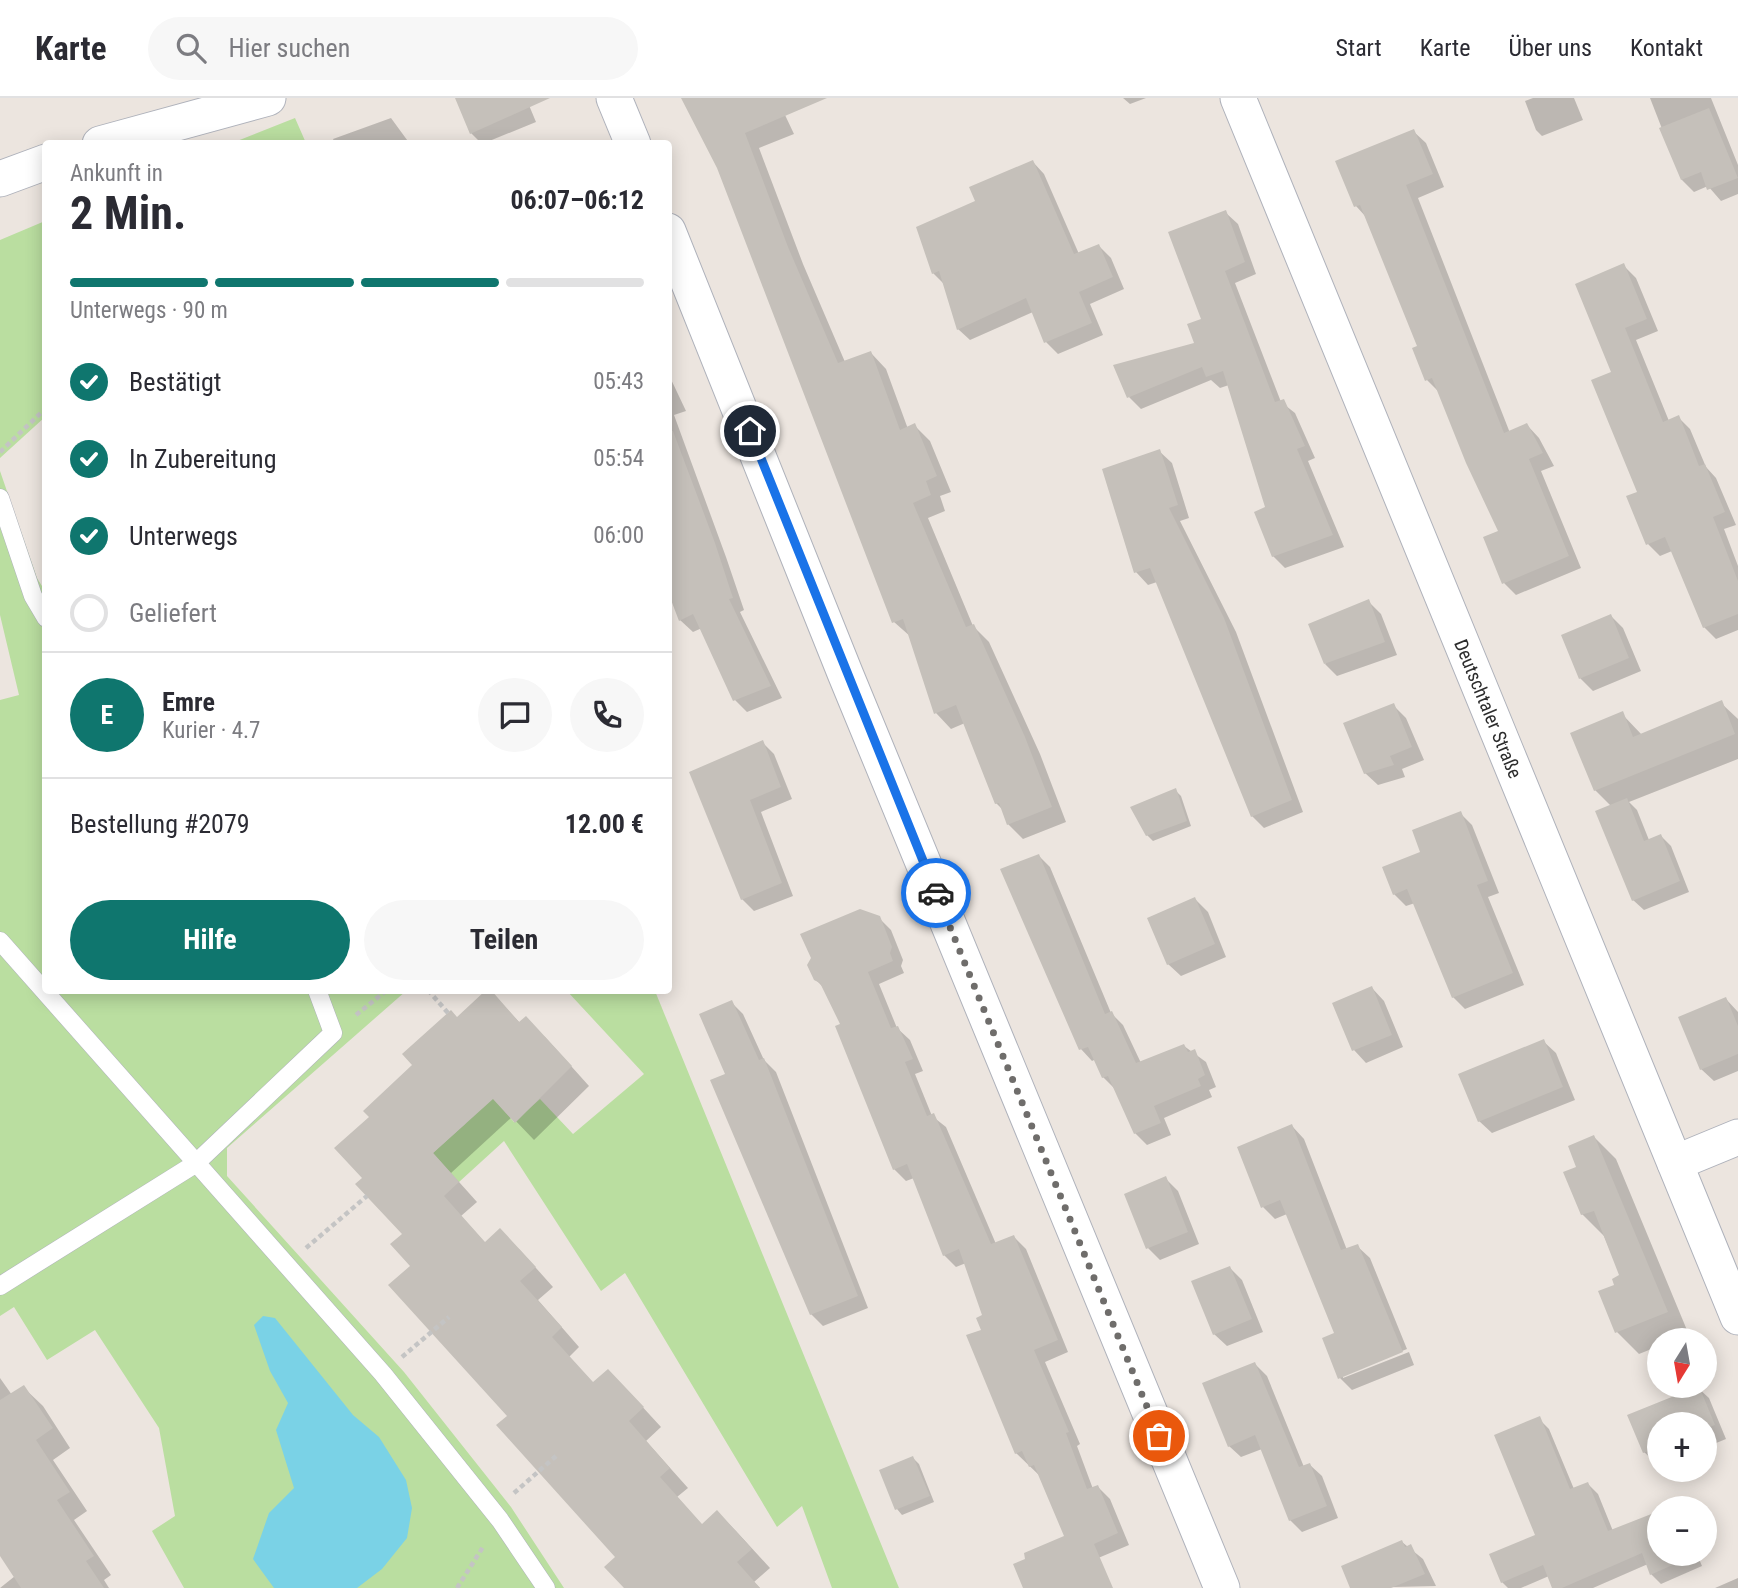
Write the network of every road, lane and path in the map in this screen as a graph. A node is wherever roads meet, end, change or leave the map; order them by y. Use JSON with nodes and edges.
{"nodes":[{"id":1,"x":268,"y":98,"type":"edge"},
{"id":2,"x":614,"y":98,"type":"edge"},
{"id":3,"x":1238,"y":98,"type":"edge"},
{"id":4,"x":115,"y":140,"type":"edge"},
{"id":5,"x":631,"y":140,"type":"edge"},
{"id":6,"x":42,"y":163,"type":"edge"},
{"id":7,"x":0,"y":179,"type":"edge"},
{"id":8,"x":672,"y":241,"type":"edge"},
{"id":9,"x":42,"y":412,"type":"edge"},
{"id":10,"x":0,"y":452,"type":"edge"},
{"id":11,"x":0,"y":498,"type":"edge"},
{"id":12,"x":42,"y":611,"type":"edge"},
{"id":13,"x":0,"y":941,"type":"edge"},
{"id":14,"x":42,"y":989,"type":"edge"},
{"id":15,"x":46,"y":994,"type":"edge"},
{"id":16,"x":318,"y":994,"type":"edge"},
{"id":17,"x":382,"y":994,"type":"edge"},
{"id":18,"x":431,"y":994,"type":"edge"},
{"id":19,"x":448,"y":1013,"type":"dead end"},
{"id":20,"x":333,"y":1033,"type":"junction"},
{"id":21,"x":1738,"y":1137,"type":"edge"},
{"id":22,"x":1675,"y":1163,"type":"junction"},
{"id":23,"x":195,"y":1164,"type":"junction"},
{"id":24,"x":367,"y":1196,"type":"dead end"},
{"id":25,"x":286,"y":1264,"type":"junction"},
{"id":26,"x":0,"y":1286,"type":"edge"},
{"id":27,"x":449,"y":1317,"type":"dead end"},
{"id":28,"x":1738,"y":1317,"type":"edge"},
{"id":29,"x":383,"y":1374,"type":"junction"},
{"id":30,"x":556,"y":1456,"type":"dead end"},
{"id":31,"x":496,"y":1516,"type":"junction"},
{"id":32,"x":457,"y":1588,"type":"edge"},
{"id":33,"x":546,"y":1588,"type":"edge"},
{"id":34,"x":1222,"y":1588,"type":"edge"}],
"edges":[{"from":1,"to":4,"type":"street"},
{"from":2,"to":5,"type":"street"},
{"from":3,"to":22,"type":"street","name":"Deutschtaler Straße"},
{"from":6,"to":7,"type":"street"},
{"from":8,"to":34,"type":"street"},
{"from":9,"to":10,"type":"path"},
{"from":11,"to":12,"type":"lane"},
{"from":13,"to":14,"type":"lane"},
{"from":15,"to":23,"type":"lane"},
{"from":16,"to":20,"type":"lane"},
{"from":17,"to":20,"type":"path"},
{"from":18,"to":19,"type":"path"},
{"from":20,"to":23,"type":"lane"},
{"from":21,"to":22,"type":"street"},
{"from":22,"to":28,"type":"street","name":"Deutschtaler Straße"},
{"from":23,"to":25,"type":"lane"},
{"from":23,"to":26,"type":"lane"},
{"from":24,"to":25,"type":"path"},
{"from":25,"to":29,"type":"lane"},
{"from":27,"to":29,"type":"path"},
{"from":29,"to":31,"type":"lane"},
{"from":30,"to":31,"type":"path"},
{"from":31,"to":32,"type":"path"},
{"from":31,"to":33,"type":"lane"}]}
